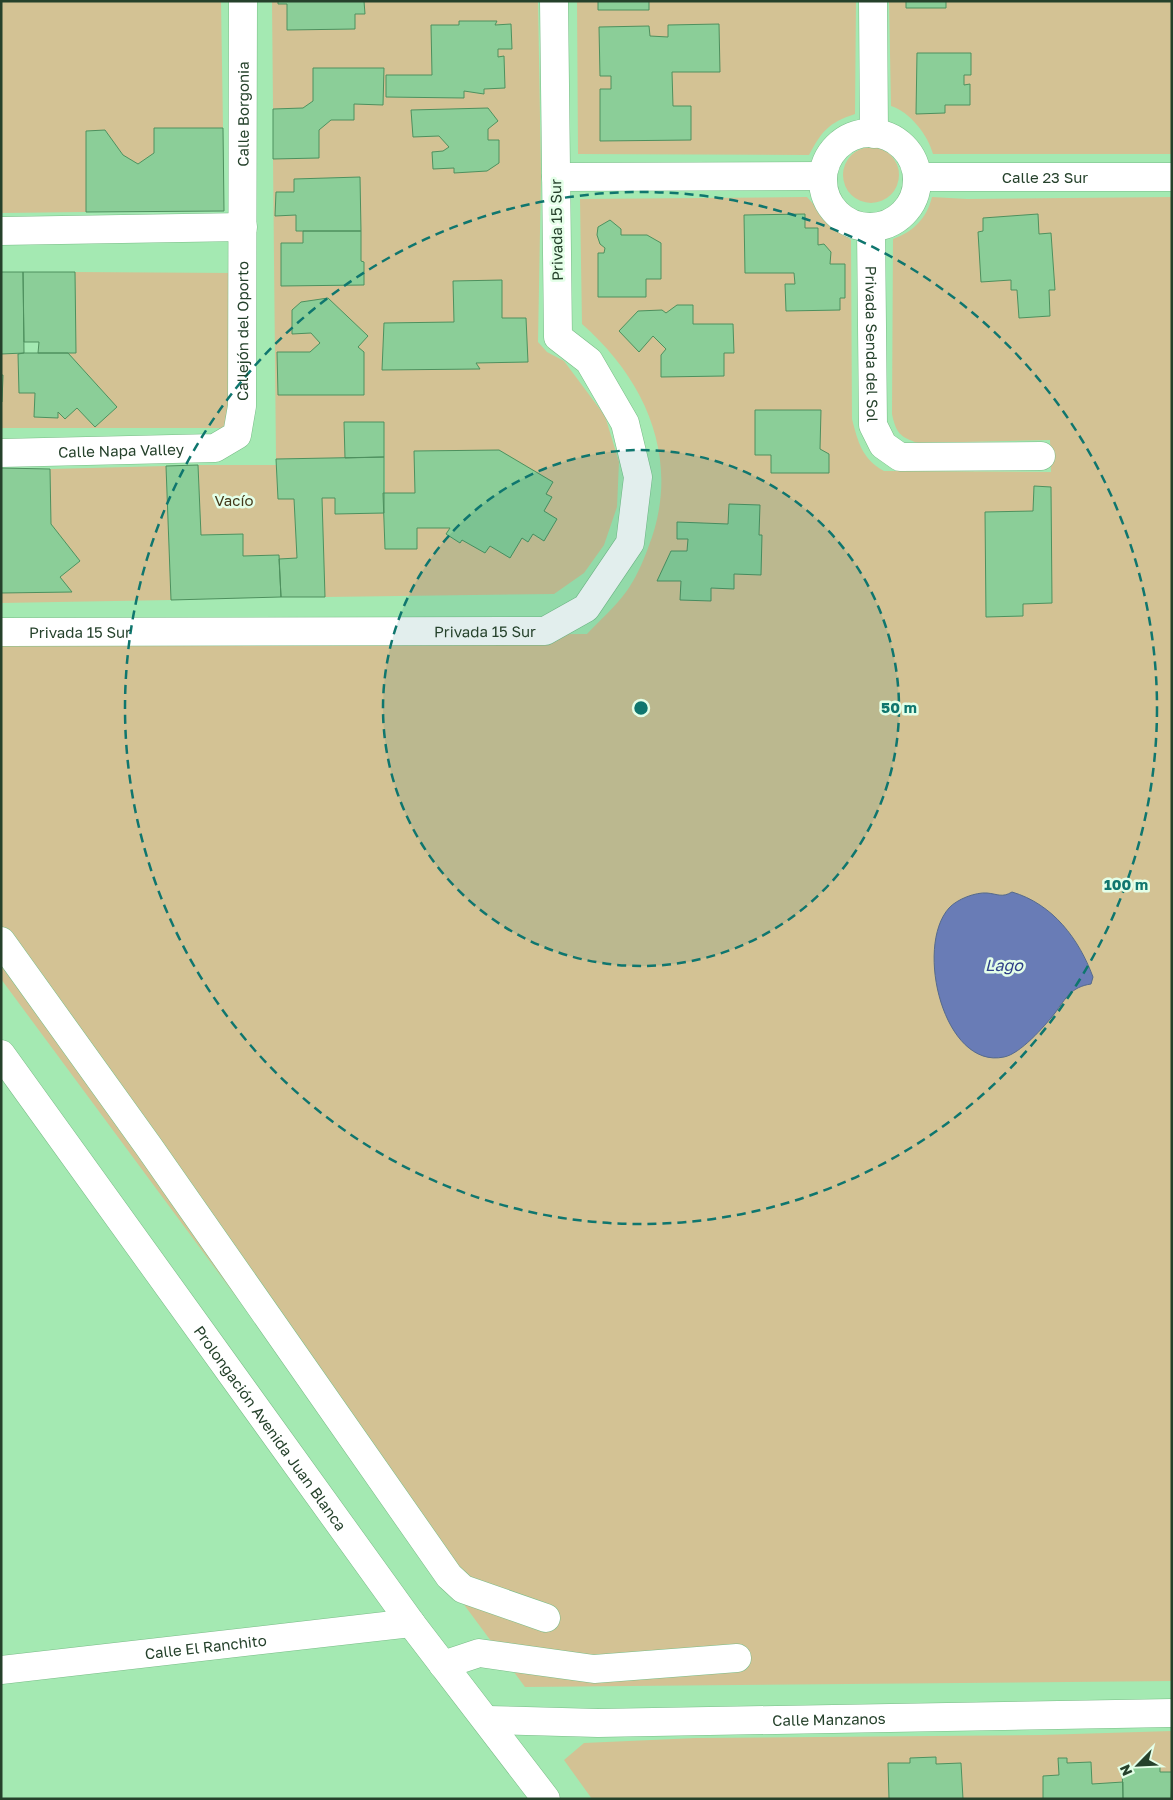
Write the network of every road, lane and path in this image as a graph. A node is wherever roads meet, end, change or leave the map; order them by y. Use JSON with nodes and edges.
{"nodes":[{"id":1,"x":243,"y":1,"type":"edge"},
{"id":2,"x":554,"y":1,"type":"edge"},
{"id":3,"x":873,"y":1,"type":"edge"},
{"id":4,"x":874,"y":134,"type":"junction"},
{"id":5,"x":823,"y":176,"type":"junction"},
{"id":6,"x":556,"y":177,"type":"junction"},
{"id":7,"x":917,"y":177,"type":"junction"},
{"id":8,"x":1172,"y":177,"type":"edge"},
{"id":9,"x":243,"y":227,"type":"junction"},
{"id":10,"x":871,"y":228,"type":"junction"},
{"id":11,"x":1,"y":231,"type":"edge"},
{"id":12,"x":237,"y":435,"type":"joint"},
{"id":13,"x":1,"y":453,"type":"edge"},
{"id":14,"x":1041,"y":456,"type":"dead end"},
{"id":15,"x":1,"y":632,"type":"edge"},
{"id":16,"x":1,"y":941,"type":"edge"},
{"id":17,"x":1,"y":1054,"type":"edge"},
{"id":18,"x":546,"y":1618,"type":"dead end"},
{"id":19,"x":411,"y":1623,"type":"junction"},
{"id":20,"x":737,"y":1658,"type":"dead end"},
{"id":21,"x":443,"y":1665,"type":"junction"},
{"id":22,"x":1,"y":1670,"type":"edge"},
{"id":23,"x":1172,"y":1713,"type":"edge"},
{"id":24,"x":487,"y":1720,"type":"junction"},
{"id":25,"x":546,"y":1799,"type":"edge"}],
"edges":[{"from":1,"to":9,"type":"street","name":"Calle Borgonia"},
{"from":2,"to":6,"type":"street","name":"Privada 15 Sur"},
{"from":3,"to":4,"type":"street"},
{"from":4,"to":5,"type":"street"},
{"from":4,"to":7,"type":"street"},
{"from":5,"to":6,"type":"street"},
{"from":5,"to":10,"type":"street"},
{"from":6,"to":15,"type":"street","name":"Privada 15 Sur"},
{"from":7,"to":8,"type":"street","name":"Calle 23 Sur"},
{"from":7,"to":10,"type":"street"},
{"from":9,"to":11,"type":"street"},
{"from":9,"to":12,"type":"street","name":"Callejón del Oporto"},
{"from":10,"to":14,"type":"street","name":"Privada Senda del Sol"},
{"from":12,"to":13,"type":"street","name":"Calle Napa Valley"},
{"from":16,"to":18,"type":"street"},
{"from":17,"to":19,"type":"street","name":"Prolongación Avenida Juan Blanca"},
{"from":19,"to":21,"type":"street","name":"Prolongación Avenida Juan Blanca"},
{"from":19,"to":22,"type":"street","name":"Calle El Ranchito"},
{"from":20,"to":21,"type":"street"},
{"from":21,"to":24,"type":"street","name":"Prolongación Avenida Juan Blanca"},
{"from":23,"to":24,"type":"street","name":"Calle Manzanos"},
{"from":24,"to":25,"type":"street","name":"Prolongación Avenida Juan Blanca"}]}
